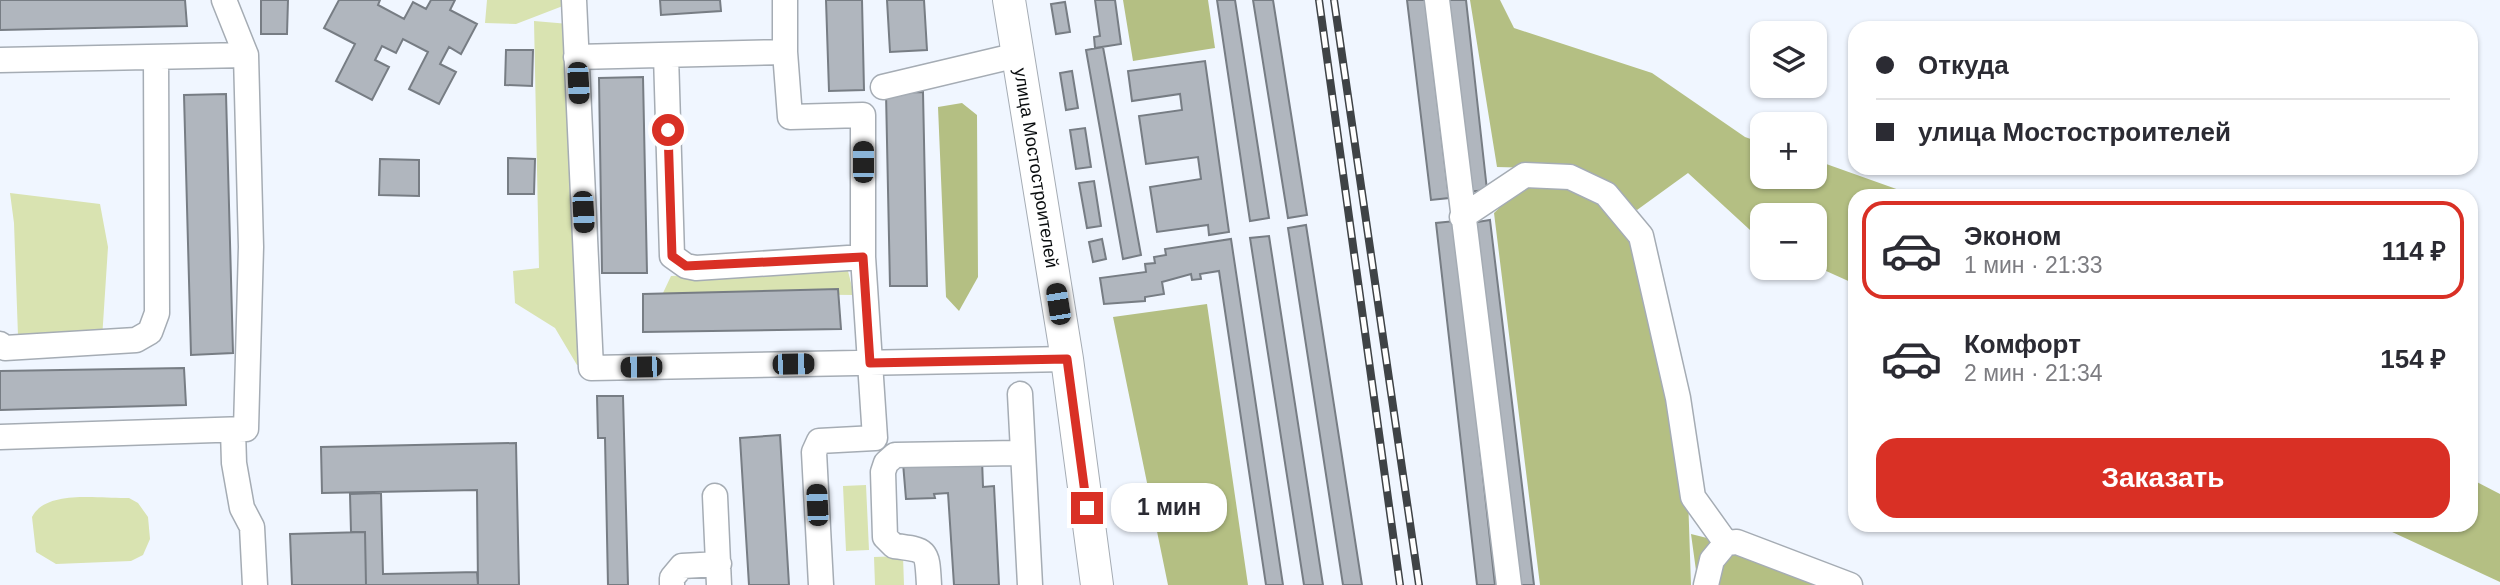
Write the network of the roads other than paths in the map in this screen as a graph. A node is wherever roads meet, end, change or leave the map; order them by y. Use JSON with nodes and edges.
{"nodes":[{"id":1,"x":224,"y":0,"type":"edge"},
{"id":2,"x":574,"y":0,"type":"edge"},
{"id":3,"x":785,"y":0,"type":"edge"},
{"id":4,"x":1009,"y":0,"type":"edge"},
{"id":5,"x":1437,"y":0,"type":"edge"},
{"id":6,"x":785,"y":52,"type":"junction"},
{"id":7,"x":246,"y":55,"type":"junction"},
{"id":8,"x":666,"y":55,"type":"junction"},
{"id":9,"x":1018,"y":55,"type":"junction"},
{"id":10,"x":156,"y":57,"type":"junction"},
{"id":11,"x":576,"y":57,"type":"junction"},
{"id":12,"x":0,"y":60,"type":"edge"},
{"id":13,"x":883,"y":87,"type":"dead end"},
{"id":14,"x":1462,"y":217,"type":"junction"},
{"id":15,"x":863,"y":257,"type":"junction"},
{"id":16,"x":0,"y":344,"type":"edge"},
{"id":17,"x":1067,"y":359,"type":"junction"},
{"id":18,"x":870,"y":363,"type":"junction"},
{"id":19,"x":1020,"y":394,"type":"dead end"},
{"id":20,"x":233,"y":430,"type":"junction"},
{"id":21,"x":0,"y":437,"type":"edge"},
{"id":22,"x":1006,"y":448,"type":"junction"},
{"id":23,"x":715,"y":496,"type":"dead end"},
{"id":24,"x":1726,"y":543,"type":"junction"},
{"id":25,"x":719,"y":575,"type":"edge"},
{"id":26,"x":255,"y":585,"type":"edge"},
{"id":27,"x":672,"y":585,"type":"edge"},
{"id":28,"x":821,"y":585,"type":"edge"},
{"id":29,"x":929,"y":585,"type":"edge"},
{"id":30,"x":1030,"y":585,"type":"edge"},
{"id":31,"x":1097,"y":585,"type":"edge"},
{"id":32,"x":1509,"y":585,"type":"edge"},
{"id":33,"x":1706,"y":585,"type":"edge"},
{"id":34,"x":1850,"y":585,"type":"edge"}],
"edges":[{"from":1,"to":7,"type":"street"},
{"from":2,"to":11,"type":"street"},
{"from":3,"to":6,"type":"street"},
{"from":4,"to":9,"type":"main road","name":"улица Мостостроителей"},
{"from":5,"to":14,"type":"street"},
{"from":6,"to":8,"type":"street"},
{"from":6,"to":15,"type":"street"},
{"from":7,"to":10,"type":"street"},
{"from":7,"to":20,"type":"street"},
{"from":8,"to":11,"type":"street"},
{"from":8,"to":15,"type":"street"},
{"from":9,"to":13,"type":"street"},
{"from":9,"to":17,"type":"main road","name":"улица Мостостроителей"},
{"from":10,"to":12,"type":"street"},
{"from":10,"to":16,"type":"street"},
{"from":11,"to":18,"type":"street"},
{"from":14,"to":24,"type":"street"},
{"from":14,"to":32,"type":"street"},
{"from":15,"to":18,"type":"street"},
{"from":17,"to":18,"type":"street"},
{"from":17,"to":31,"type":"main road","name":"улица Мостостроителей"},
{"from":18,"to":28,"type":"street"},
{"from":19,"to":22,"type":"street"},
{"from":20,"to":21,"type":"street"},
{"from":20,"to":26,"type":"street"},
{"from":22,"to":29,"type":"street"},
{"from":22,"to":30,"type":"street"},
{"from":23,"to":25,"type":"street"},
{"from":24,"to":33,"type":"street"},
{"from":24,"to":34,"type":"street"},
{"from":25,"to":27,"type":"street"}]}
